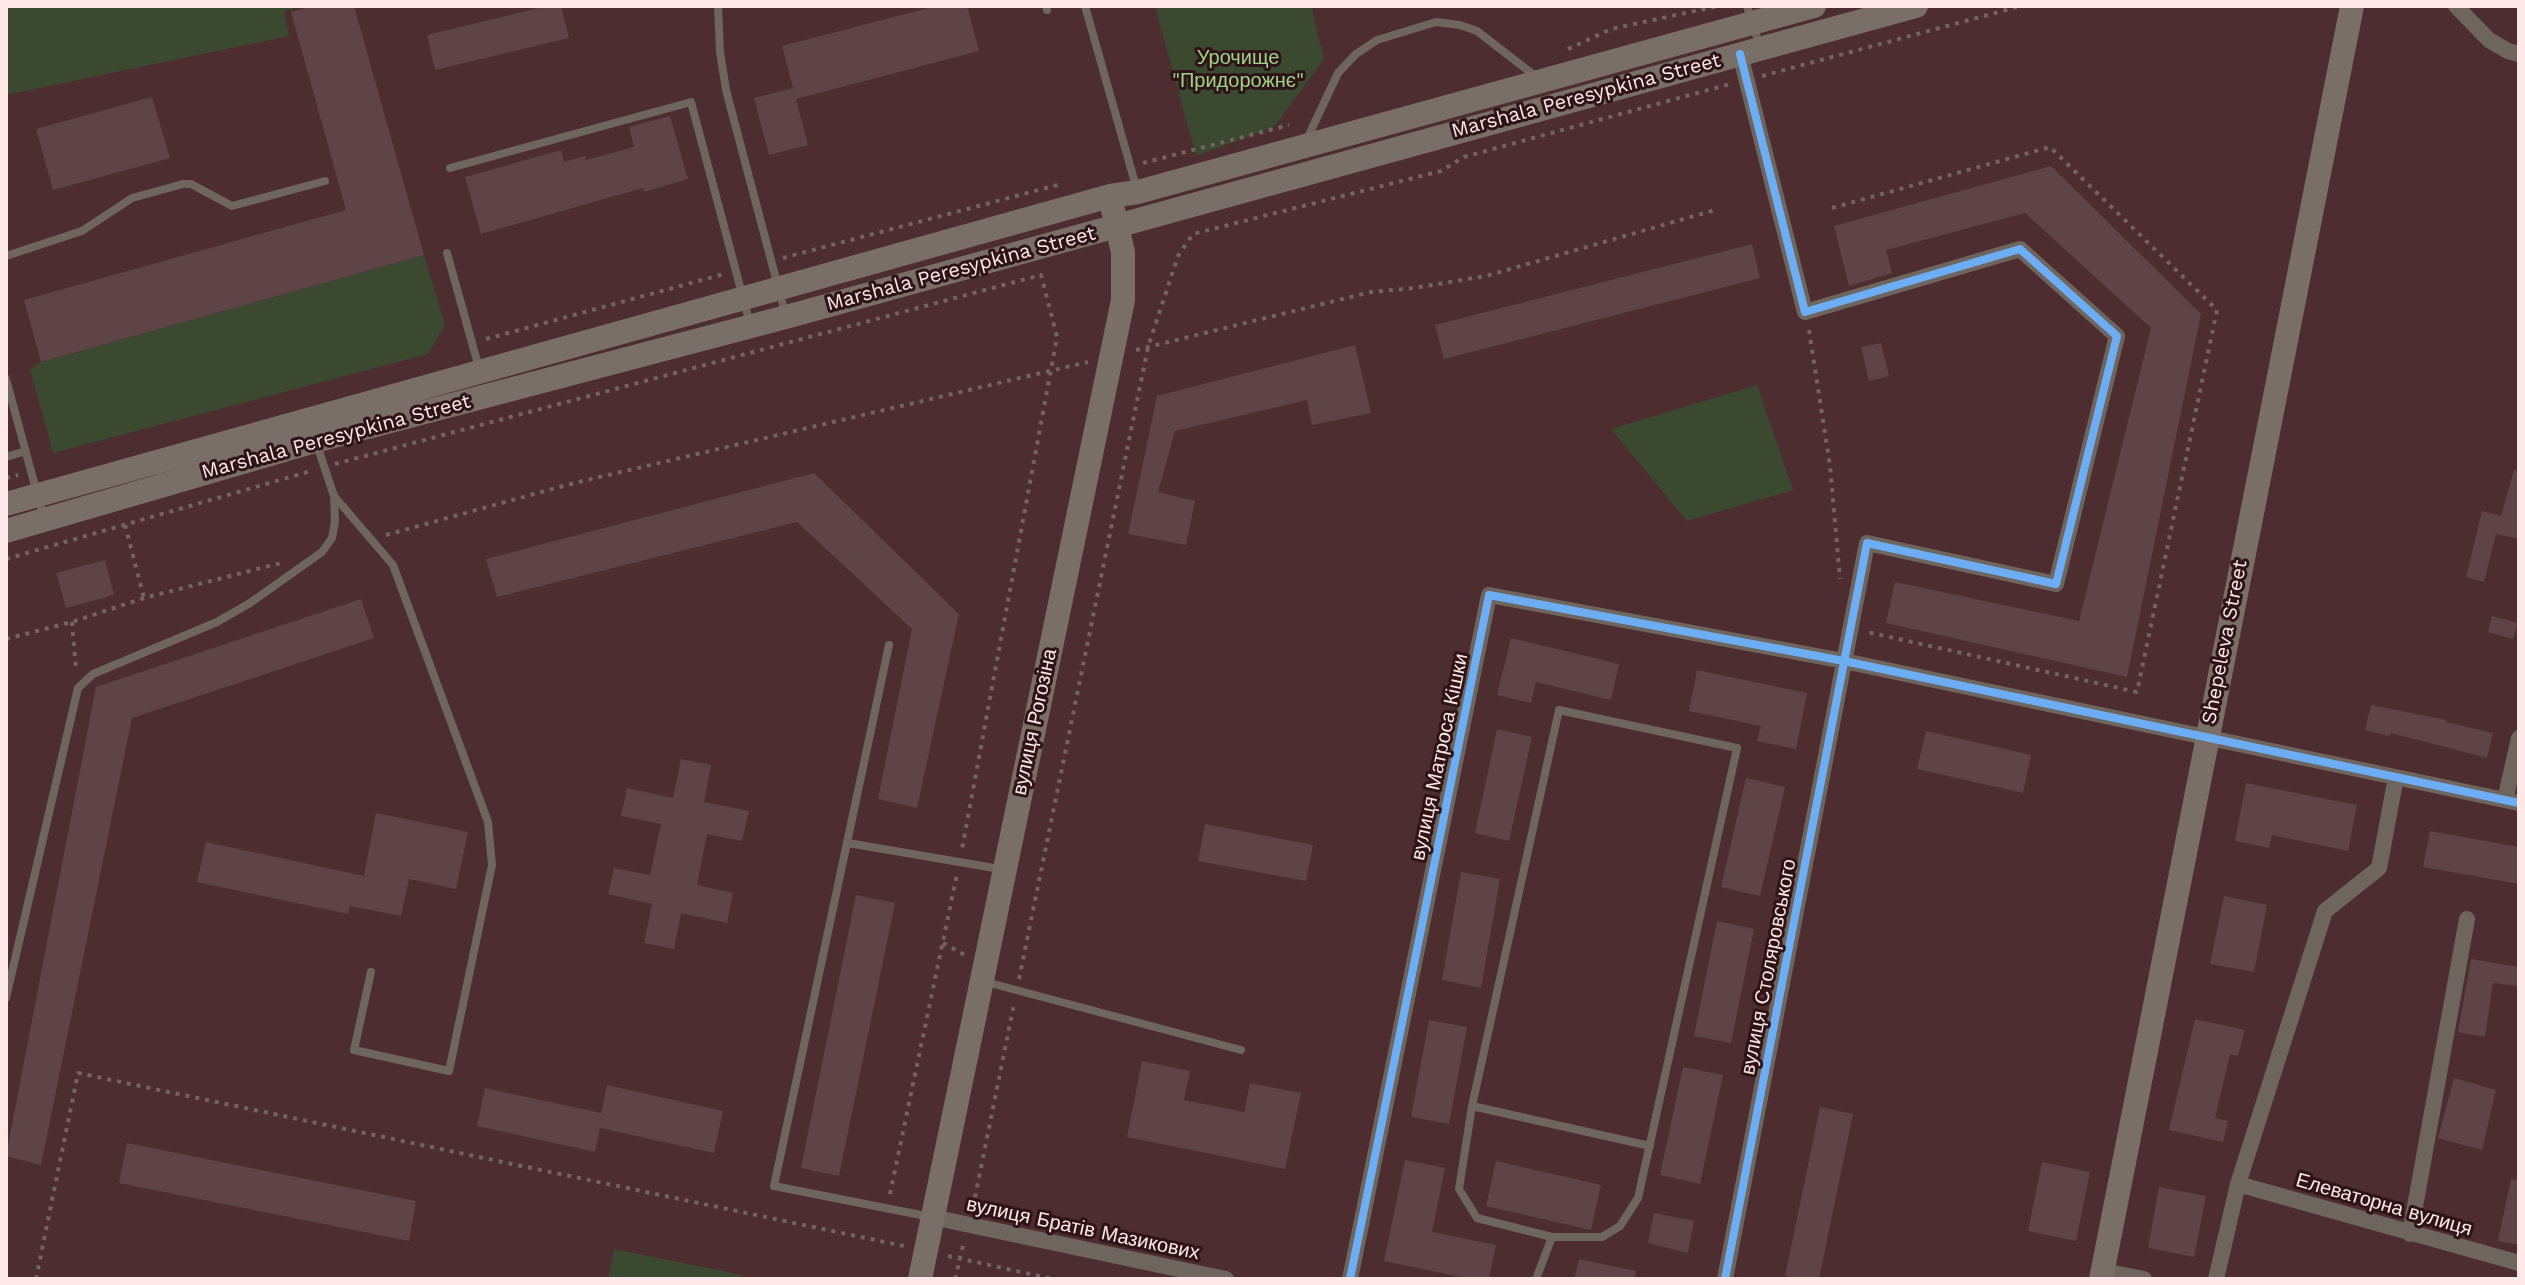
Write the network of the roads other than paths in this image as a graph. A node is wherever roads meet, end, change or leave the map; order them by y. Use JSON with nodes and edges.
{"nodes":[{"id":1,"x":718,"y":6,"type":"edge"},
{"id":2,"x":1085,"y":6,"type":"edge"},
{"id":3,"x":1814,"y":6,"type":"edge"},
{"id":4,"x":1916,"y":6,"type":"edge"},
{"id":5,"x":2352,"y":6,"type":"edge"},
{"id":6,"x":2456,"y":6,"type":"edge"},
{"id":7,"x":1749,"y":15,"type":"edge"},
{"id":8,"x":1750,"y":51,"type":"junction"},
{"id":9,"x":2519,"y":54,"type":"edge"},
{"id":10,"x":1543,"y":81,"type":"junction"},
{"id":11,"x":1303,"y":147,"type":"junction"},
{"id":12,"x":450,"y":168,"type":"dead end"},
{"id":13,"x":325,"y":181,"type":"dead end"},
{"id":14,"x":1138,"y":192,"type":"junction"},
{"id":15,"x":1110,"y":196,"type":"junction"},
{"id":16,"x":1118,"y":226,"type":"junction"},
{"id":17,"x":447,"y":253,"type":"dead end"},
{"id":18,"x":6,"y":256,"type":"edge"},
{"id":19,"x":777,"y":290,"type":"junction"},
{"id":20,"x":744,"y":299,"type":"junction"},
{"id":21,"x":786,"y":317,"type":"junction"},
{"id":22,"x":751,"y":326,"type":"junction"},
{"id":23,"x":481,"y":373,"type":"junction"},
{"id":24,"x":6,"y":379,"type":"edge"},
{"id":25,"x":315,"y":441,"type":"junction"},
{"id":26,"x":26,"y":451,"type":"junction"},
{"id":27,"x":6,"y":457,"type":"edge"},
{"id":28,"x":38,"y":495,"type":"junction"},
{"id":29,"x":334,"y":496,"type":"junction"},
{"id":30,"x":6,"y":504,"type":"edge"},
{"id":31,"x":45,"y":519,"type":"junction"},
{"id":32,"x":6,"y":531,"type":"edge"},
{"id":33,"x":889,"y":645,"type":"dead end"},
{"id":34,"x":1844,"y":661,"type":"junction"},
{"id":35,"x":2206,"y":738,"type":"junction"},
{"id":36,"x":2519,"y":738,"type":"edge"},
{"id":37,"x":2396,"y":777,"type":"junction"},
{"id":38,"x":2512,"y":801,"type":"edge"},
{"id":39,"x":848,"y":843,"type":"junction"},
{"id":40,"x":1004,"y":870,"type":"junction"},
{"id":41,"x":2467,"y":919,"type":"dead end"},
{"id":42,"x":11,"y":956,"type":"edge"},
{"id":43,"x":371,"y":972,"type":"dead end"},
{"id":44,"x":981,"y":981,"type":"junction"},
{"id":45,"x":6,"y":998,"type":"edge"},
{"id":46,"x":1241,"y":1050,"type":"dead end"},
{"id":47,"x":1472,"y":1106,"type":"junction"},
{"id":48,"x":1650,"y":1146,"type":"junction"},
{"id":49,"x":2238,"y":1184,"type":"junction"},
{"id":50,"x":932,"y":1217,"type":"junction"},
{"id":51,"x":2410,"y":1234,"type":"junction"},
{"id":52,"x":1552,"y":1237,"type":"junction"},
{"id":53,"x":2519,"y":1263,"type":"edge"},
{"id":54,"x":2102,"y":1275,"type":"edge"},
{"id":55,"x":920,"y":1279,"type":"edge"},
{"id":56,"x":1226,"y":1279,"type":"edge"},
{"id":57,"x":1350,"y":1279,"type":"edge"},
{"id":58,"x":1536,"y":1279,"type":"edge"},
{"id":59,"x":1725,"y":1279,"type":"edge"},
{"id":60,"x":2144,"y":1279,"type":"edge"},
{"id":61,"x":2216,"y":1279,"type":"edge"}],
"edges":[{"from":1,"to":19,"type":"lane"},
{"from":2,"to":14,"type":"lane"},
{"from":3,"to":7,"type":"main road","name":"Marshala Peresypkina Street"},
{"from":4,"to":8,"type":"main road","name":"Marshala Peresypkina Street"},
{"from":5,"to":35,"type":"main road","name":"Shepeleva Street"},
{"from":6,"to":9,"type":"street"},
{"from":7,"to":8,"type":"lane"},
{"from":7,"to":10,"type":"main road","name":"Marshala Peresypkina Street"},
{"from":8,"to":16,"type":"main road","name":"Marshala Peresypkina Street"},
{"from":8,"to":34,"type":"street","name":"вулиця Столяровського"},
{"from":10,"to":11,"type":"main road","name":"Marshala Peresypkina Street"},
{"from":10,"to":11,"type":"lane"},
{"from":11,"to":14,"type":"main road","name":"Marshala Peresypkina Street"},
{"from":12,"to":20,"type":"lane"},
{"from":13,"to":18,"type":"lane"},
{"from":14,"to":15,"type":"main road","name":"Marshala Peresypkina Street"},
{"from":15,"to":16,"type":"main road","name":"вулиця Рогозіна"},
{"from":15,"to":19,"type":"main road","name":"Marshala Peresypkina Street"},
{"from":16,"to":21,"type":"main road","name":"Marshala Peresypkina Street"},
{"from":16,"to":40,"type":"main road","name":"вулиця Рогозіна"},
{"from":17,"to":23,"type":"lane"},
{"from":19,"to":20,"type":"main road","name":"Marshala Peresypkina Street"},
{"from":19,"to":21,"type":"lane"},
{"from":20,"to":22,"type":"lane"},
{"from":20,"to":23,"type":"main road","name":"Marshala Peresypkina Street"},
{"from":21,"to":22,"type":"main road","name":"Marshala Peresypkina Street"},
{"from":22,"to":25,"type":"main road","name":"Marshala Peresypkina Street"},
{"from":23,"to":28,"type":"main road","name":"Marshala Peresypkina Street"},
{"from":24,"to":26,"type":"lane"},
{"from":25,"to":29,"type":"lane"},
{"from":25,"to":31,"type":"main road","name":"Marshala Peresypkina Street"},
{"from":26,"to":27,"type":"lane"},
{"from":26,"to":28,"type":"lane"},
{"from":28,"to":30,"type":"main road","name":"Marshala Peresypkina Street"},
{"from":28,"to":31,"type":"lane"},
{"from":29,"to":42,"type":"lane"},
{"from":29,"to":43,"type":"lane"},
{"from":31,"to":32,"type":"main road","name":"Marshala Peresypkina Street"},
{"from":33,"to":39,"type":"lane"},
{"from":34,"to":35,"type":"street"},
{"from":34,"to":57,"type":"street","name":"вулиця Матроса Кішки"},
{"from":34,"to":59,"type":"street","name":"вулиця Столяровського"},
{"from":35,"to":37,"type":"street"},
{"from":35,"to":54,"type":"main road","name":"Shepeleva Street"},
{"from":36,"to":38,"type":"street"},
{"from":37,"to":38,"type":"street"},
{"from":37,"to":49,"type":"street"},
{"from":39,"to":40,"type":"lane"},
{"from":39,"to":50,"type":"lane"},
{"from":40,"to":44,"type":"main road","name":"вулиця Рогозіна"},
{"from":41,"to":51,"type":"street"},
{"from":42,"to":45,"type":"lane"},
{"from":44,"to":46,"type":"lane"},
{"from":44,"to":50,"type":"main road","name":"вулиця Рогозіна"},
{"from":47,"to":48,"type":"lane"},
{"from":47,"to":48,"type":"lane"},
{"from":47,"to":52,"type":"lane"},
{"from":48,"to":52,"type":"lane"},
{"from":49,"to":51,"type":"street","name":"Елеваторна вулиця"},
{"from":49,"to":61,"type":"street"},
{"from":50,"to":55,"type":"main road","name":"вулиця Рогозіна"},
{"from":50,"to":56,"type":"street","name":"вулиця Братів Мазикових"},
{"from":51,"to":53,"type":"street","name":"Елеваторна вулиця"},
{"from":52,"to":58,"type":"lane"},
{"from":54,"to":60,"type":"street"}]}
